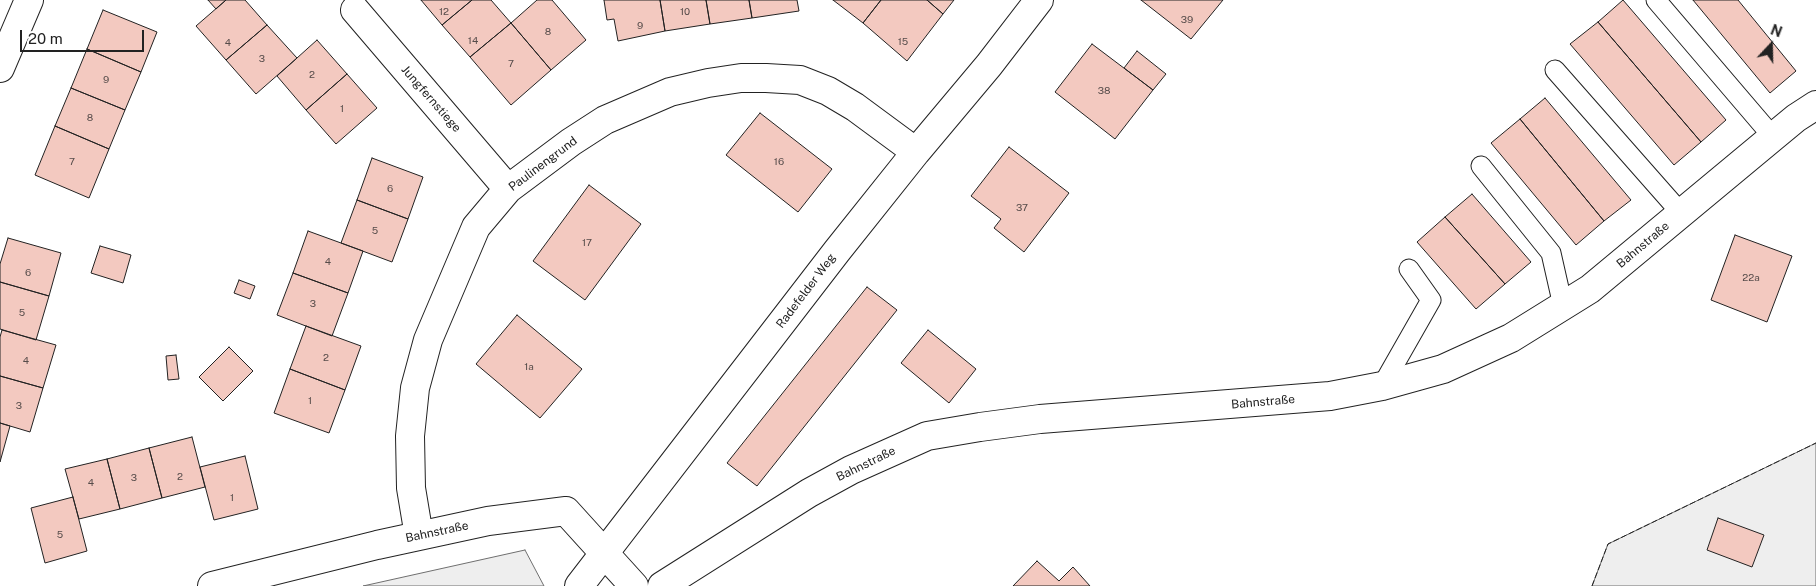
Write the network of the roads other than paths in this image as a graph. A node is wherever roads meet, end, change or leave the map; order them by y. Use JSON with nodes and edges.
{"nodes":[{"id":1,"x":30,"y":0,"type":"edge"},
{"id":2,"x":1039,"y":0,"type":"edge"},
{"id":3,"x":1656,"y":0,"type":"edge"},
{"id":4,"x":355,"y":10,"type":"dead end"},
{"id":5,"x":0,"y":68,"type":"edge"},
{"id":6,"x":1555,"y":70,"type":"dead end"},
{"id":7,"x":1816,"y":105,"type":"edge"},
{"id":8,"x":1773,"y":137,"type":"junction"},
{"id":9,"x":916,"y":152,"type":"junction"},
{"id":10,"x":1481,"y":166,"type":"dead end"},
{"id":11,"x":508,"y":189,"type":"junction"},
{"id":12,"x":1681,"y":213,"type":"junction"},
{"id":13,"x":1409,"y":269,"type":"dead end"},
{"id":14,"x":1563,"y":306,"type":"junction"},
{"id":15,"x":1382,"y":386,"type":"junction"},
{"id":16,"x":418,"y":536,"type":"junction"},
{"id":17,"x":604,"y":554,"type":"junction"},
{"id":18,"x":212,"y":586,"type":"edge"},
{"id":19,"x":580,"y":586,"type":"edge"},
{"id":20,"x":634,"y":586,"type":"edge"},
{"id":21,"x":662,"y":586,"type":"edge"}],
"edges":[{"from":1,"to":5,"type":"street"},
{"from":2,"to":9,"type":"street","name":"Radefelder Weg"},
{"from":3,"to":8,"type":"lane"},
{"from":4,"to":11,"type":"street","name":"Jungfernstiege"},
{"from":6,"to":12,"type":"lane"},
{"from":7,"to":8,"type":"street","name":"Bahnstraße"},
{"from":8,"to":12,"type":"street","name":"Bahnstraße"},
{"from":9,"to":11,"type":"street","name":"Paulinengrund"},
{"from":9,"to":17,"type":"street","name":"Radefelder Weg"},
{"from":10,"to":14,"type":"lane"},
{"from":11,"to":16,"type":"street","name":"Paulinengrund"},
{"from":12,"to":14,"type":"street","name":"Bahnstraße"},
{"from":13,"to":15,"type":"lane"},
{"from":14,"to":15,"type":"street","name":"Bahnstraße"},
{"from":15,"to":21,"type":"street","name":"Bahnstraße"},
{"from":16,"to":17,"type":"street","name":"Bahnstraße"},
{"from":16,"to":18,"type":"street","name":"Bahnstraße"},
{"from":17,"to":19,"type":"street","name":"Radefelder Weg"},
{"from":17,"to":20,"type":"street","name":"Bahnstraße"}]}
